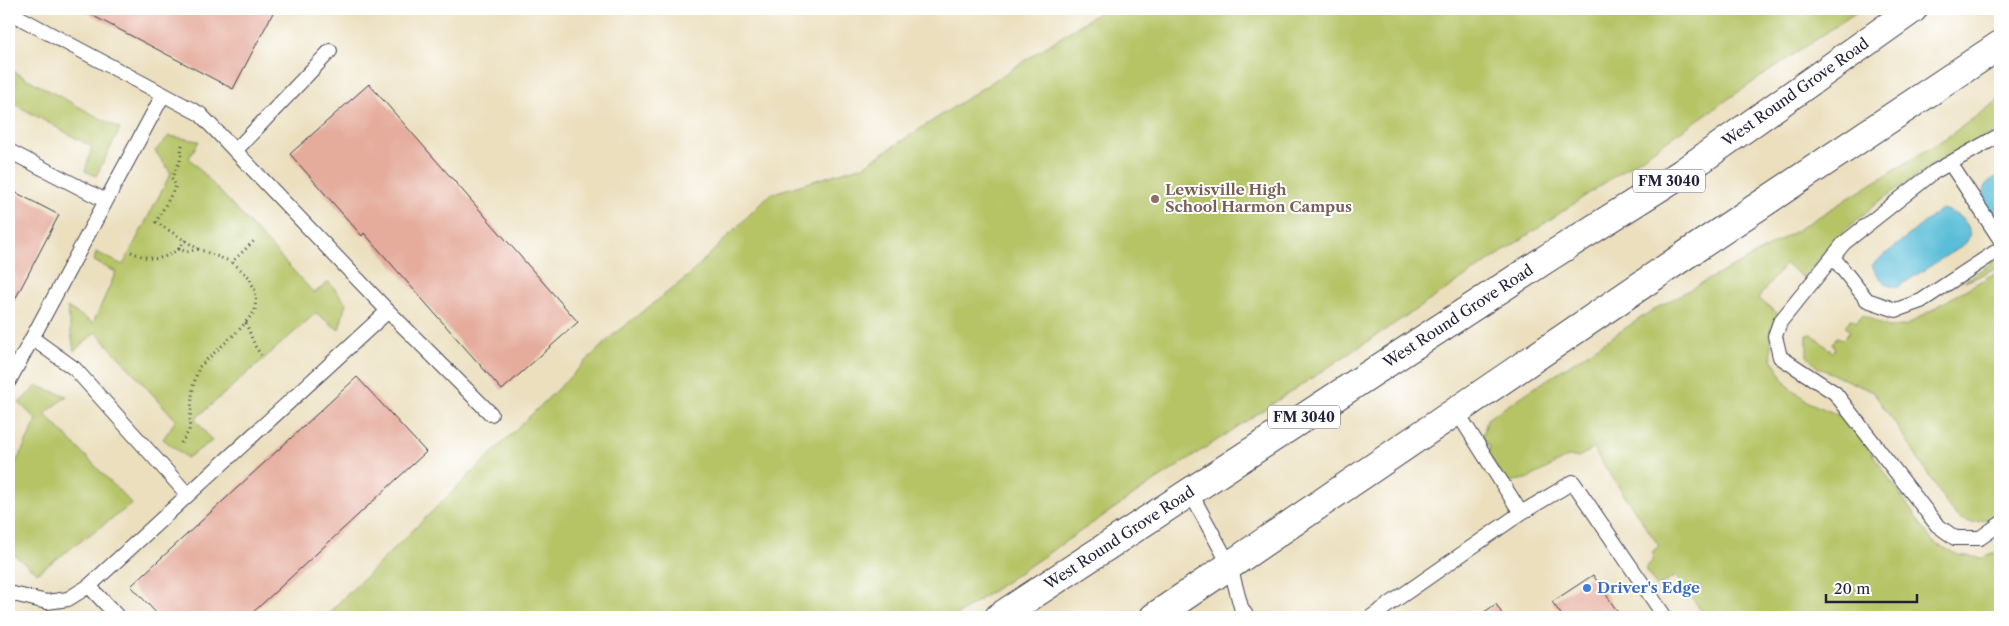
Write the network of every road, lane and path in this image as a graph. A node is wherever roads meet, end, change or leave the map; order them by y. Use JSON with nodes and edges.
{"nodes":[{"id":1,"x":1913,"y":9,"type":"edge"},
{"id":2,"x":9,"y":12,"type":"edge"},
{"id":3,"x":2000,"y":45,"type":"edge"},
{"id":4,"x":330,"y":51,"type":"dead end"},
{"id":5,"x":163,"y":94,"type":"junction"},
{"id":6,"x":2000,"y":135,"type":"edge"},
{"id":7,"x":182,"y":145,"type":"dead end"},
{"id":8,"x":9,"y":151,"type":"edge"},
{"id":9,"x":235,"y":151,"type":"junction"},
{"id":10,"x":1950,"y":163,"type":"junction"},
{"id":11,"x":106,"y":201,"type":"junction"},
{"id":12,"x":256,"y":239,"type":"dead end"},
{"id":13,"x":2000,"y":239,"type":"edge"},
{"id":14,"x":185,"y":240,"type":"junction"},
{"id":15,"x":180,"y":249,"type":"junction"},
{"id":16,"x":198,"y":249,"type":"junction"},
{"id":17,"x":2000,"y":249,"type":"edge"},
{"id":18,"x":132,"y":252,"type":"dead end"},
{"id":19,"x":1833,"y":257,"type":"junction"},
{"id":20,"x":232,"y":262,"type":"junction"},
{"id":21,"x":388,"y":310,"type":"junction"},
{"id":22,"x":246,"y":322,"type":"junction"},
{"id":23,"x":32,"y":338,"type":"junction"},
{"id":24,"x":261,"y":355,"type":"dead end"},
{"id":25,"x":9,"y":381,"type":"edge"},
{"id":26,"x":1457,"y":412,"type":"junction"},
{"id":27,"x":491,"y":414,"type":"dead end"},
{"id":28,"x":181,"y":443,"type":"dead end"},
{"id":29,"x":1190,"y":492,"type":"junction"},
{"id":30,"x":188,"y":495,"type":"junction"},
{"id":31,"x":1521,"y":513,"type":"junction"},
{"id":32,"x":2000,"y":524,"type":"edge"},
{"id":33,"x":1230,"y":566,"type":"junction"},
{"id":34,"x":89,"y":586,"type":"junction"},
{"id":35,"x":9,"y":593,"type":"edge"},
{"id":36,"x":118,"y":617,"type":"edge"},
{"id":37,"x":999,"y":617,"type":"edge"},
{"id":38,"x":1154,"y":617,"type":"edge"},
{"id":39,"x":1247,"y":617,"type":"edge"},
{"id":40,"x":1371,"y":617,"type":"edge"},
{"id":41,"x":1665,"y":617,"type":"edge"}],
"edges":[{"from":1,"to":29,"type":"main road","name":"West Round Grove Road","number":"FM 3040"},
{"from":2,"to":5,"type":"lane"},
{"from":3,"to":26,"type":"main road"},
{"from":4,"to":9,"type":"lane"},
{"from":5,"to":9,"type":"lane"},
{"from":5,"to":11,"type":"lane"},
{"from":6,"to":10,"type":"lane"},
{"from":7,"to":14,"type":"path"},
{"from":8,"to":11,"type":"lane"},
{"from":9,"to":21,"type":"lane"},
{"from":10,"to":13,"type":"lane"},
{"from":10,"to":19,"type":"lane"},
{"from":11,"to":23,"type":"lane"},
{"from":12,"to":20,"type":"path"},
{"from":14,"to":15,"type":"path"},
{"from":14,"to":16,"type":"path"},
{"from":15,"to":16,"type":"path"},
{"from":15,"to":18,"type":"path"},
{"from":16,"to":20,"type":"path"},
{"from":17,"to":19,"type":"lane"},
{"from":19,"to":32,"type":"lane"},
{"from":20,"to":22,"type":"path"},
{"from":21,"to":27,"type":"lane"},
{"from":21,"to":30,"type":"lane"},
{"from":22,"to":24,"type":"path"},
{"from":22,"to":28,"type":"path"},
{"from":23,"to":25,"type":"lane"},
{"from":23,"to":30,"type":"lane"},
{"from":26,"to":31,"type":"lane"},
{"from":26,"to":33,"type":"main road"},
{"from":29,"to":33,"type":"lane"},
{"from":29,"to":37,"type":"main road","name":"West Round Grove Road","number":"FM 3040"},
{"from":30,"to":34,"type":"lane"},
{"from":31,"to":40,"type":"lane"},
{"from":31,"to":41,"type":"lane"},
{"from":33,"to":38,"type":"main road"},
{"from":33,"to":39,"type":"lane"},
{"from":34,"to":35,"type":"lane"},
{"from":34,"to":36,"type":"lane"}]}
